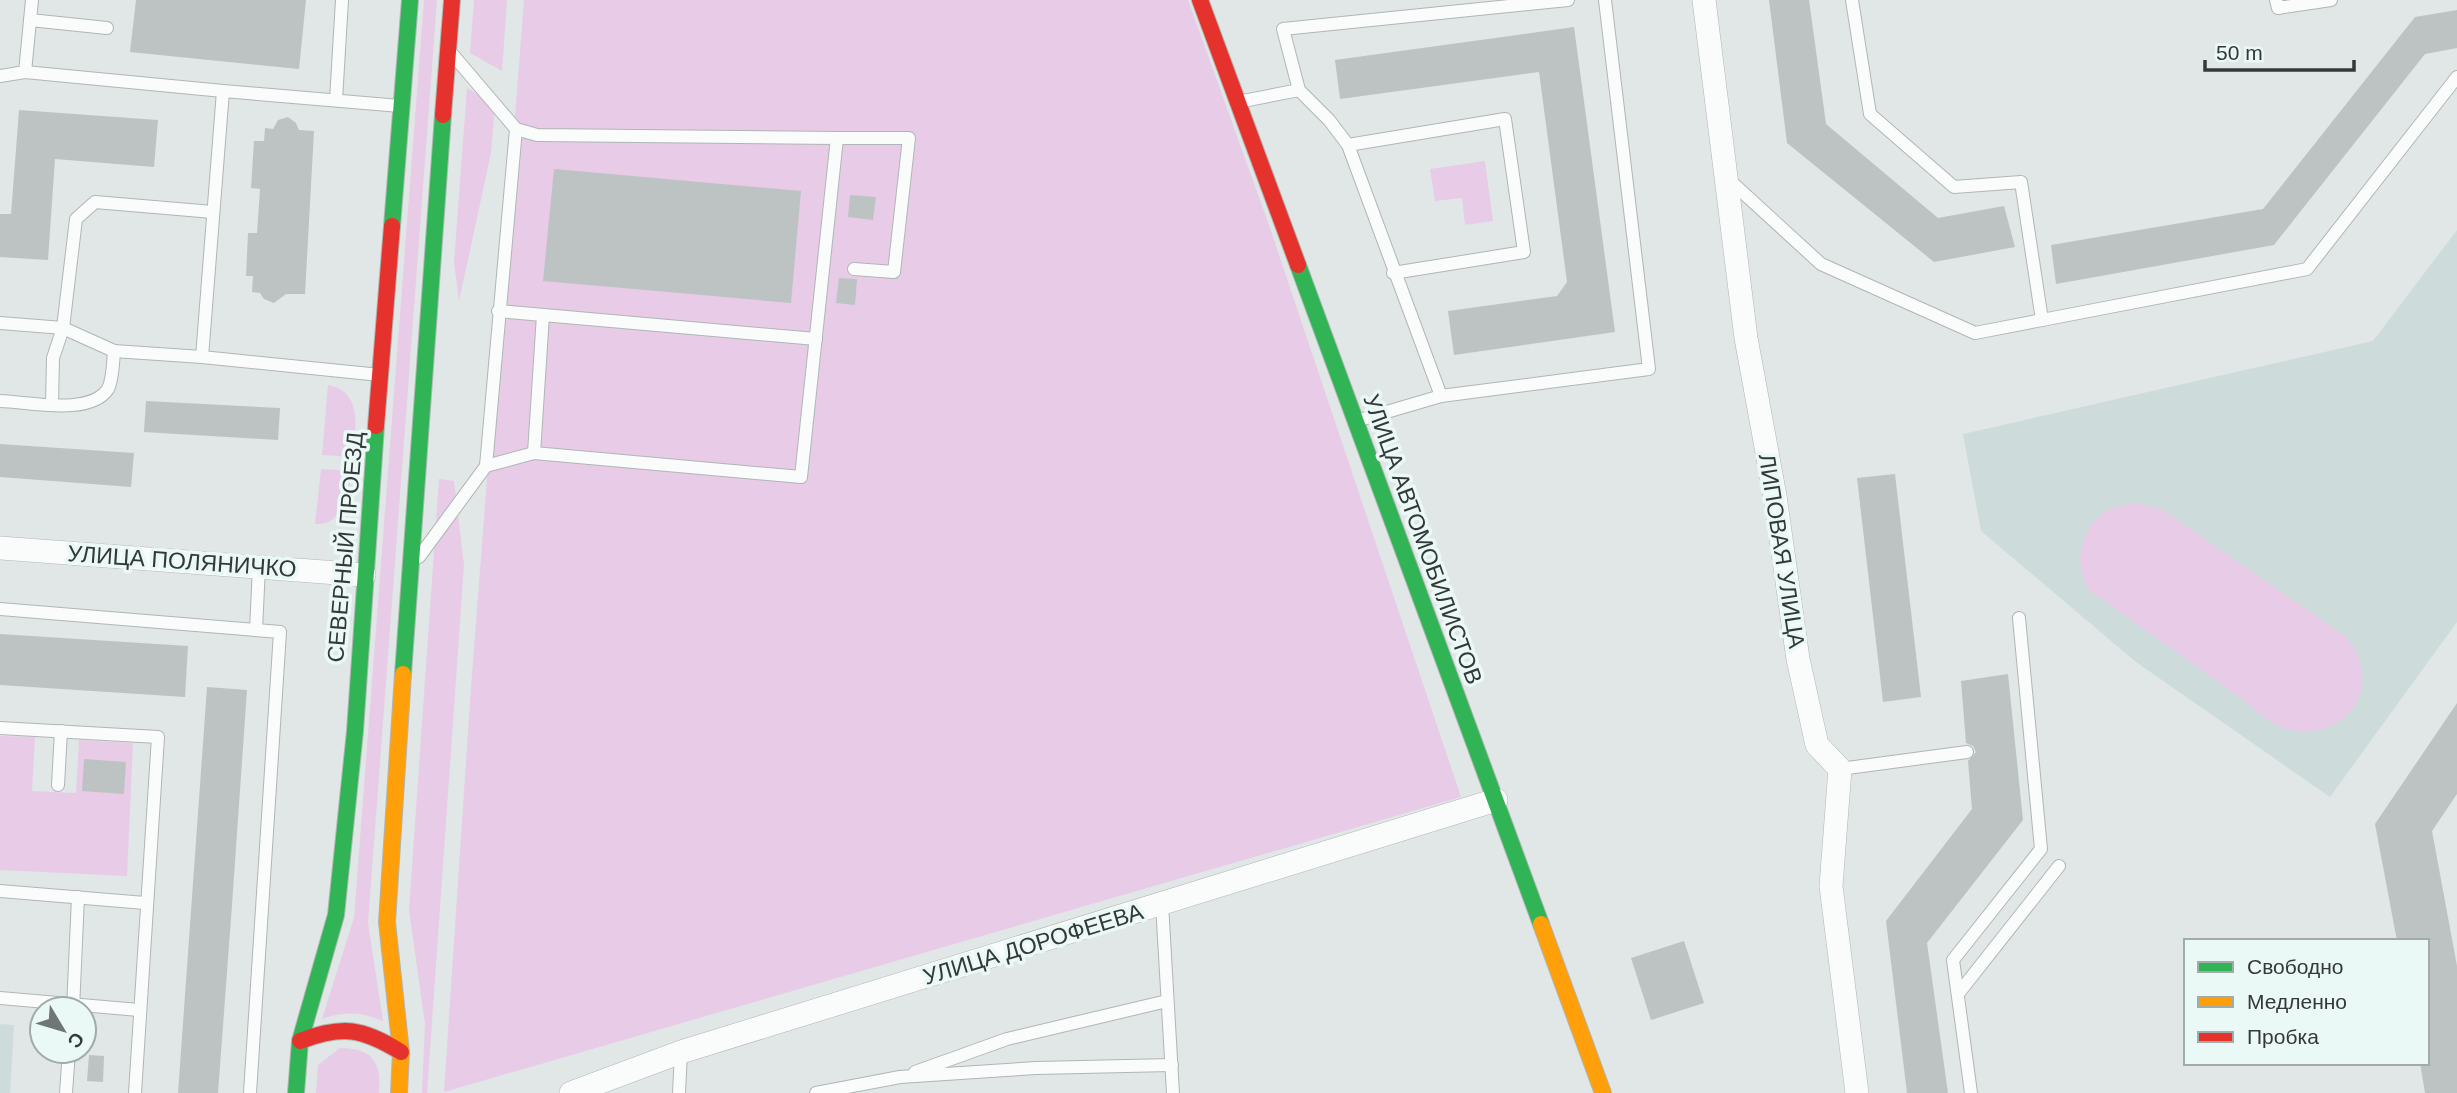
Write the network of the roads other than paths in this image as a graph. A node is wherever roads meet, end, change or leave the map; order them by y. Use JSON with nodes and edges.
{"nodes":[{"id":1,"x":32,"y":0,"type":"edge"},
{"id":2,"x":342,"y":0,"type":"edge"},
{"id":3,"x":410,"y":0,"type":"edge"},
{"id":4,"x":452,"y":0,"type":"edge"},
{"id":5,"x":1200,"y":0,"type":"edge"},
{"id":6,"x":1568,"y":0,"type":"edge"},
{"id":7,"x":1605,"y":0,"type":"edge"},
{"id":8,"x":1704,"y":0,"type":"edge"},
{"id":9,"x":1852,"y":0,"type":"edge"},
{"id":10,"x":2276,"y":0,"type":"edge"},
{"id":11,"x":2331,"y":0,"type":"edge"},
{"id":12,"x":30,"y":20,"type":"junction"},
{"id":13,"x":107,"y":28,"type":"dead end"},
{"id":14,"x":449,"y":50,"type":"junction"},
{"id":15,"x":25,"y":72,"type":"junction"},
{"id":16,"x":0,"y":76,"type":"edge"},
{"id":17,"x":2457,"y":78,"type":"edge"},
{"id":18,"x":1299,"y":90,"type":"junction"},
{"id":19,"x":223,"y":91,"type":"junction"},
{"id":20,"x":336,"y":100,"type":"junction"},
{"id":21,"x":1238,"y":102,"type":"junction"},
{"id":22,"x":404,"y":106,"type":"junction"},
{"id":23,"x":516,"y":129,"type":"junction"},
{"id":24,"x":837,"y":138,"type":"junction"},
{"id":25,"x":1348,"y":145,"type":"junction"},
{"id":26,"x":1727,"y":178,"type":"junction"},
{"id":27,"x":213,"y":212,"type":"junction"},
{"id":28,"x":854,"y":268,"type":"dead end"},
{"id":29,"x":1393,"y":273,"type":"junction"},
{"id":30,"x":498,"y":311,"type":"junction"},
{"id":31,"x":543,"y":315,"type":"junction"},
{"id":32,"x":2042,"y":320,"type":"junction"},
{"id":33,"x":0,"y":323,"type":"edge"},
{"id":34,"x":63,"y":328,"type":"junction"},
{"id":35,"x":816,"y":339,"type":"junction"},
{"id":36,"x":114,"y":351,"type":"junction"},
{"id":37,"x":202,"y":357,"type":"junction"},
{"id":38,"x":382,"y":376,"type":"junction"},
{"id":39,"x":1441,"y":396,"type":"junction"},
{"id":40,"x":0,"y":401,"type":"edge"},
{"id":41,"x":52,"y":404,"type":"junction"},
{"id":42,"x":1356,"y":421,"type":"junction"},
{"id":43,"x":534,"y":453,"type":"junction"},
{"id":44,"x":486,"y":466,"type":"junction"},
{"id":45,"x":0,"y":548,"type":"edge"},
{"id":46,"x":259,"y":567,"type":"junction"},
{"id":47,"x":410,"y":569,"type":"junction"},
{"id":48,"x":364,"y":575,"type":"junction"},
{"id":49,"x":0,"y":609,"type":"edge"},
{"id":50,"x":2019,"y":618,"type":"dead end"},
{"id":51,"x":256,"y":630,"type":"junction"},
{"id":52,"x":0,"y":728,"type":"edge"},
{"id":53,"x":61,"y":731,"type":"junction"},
{"id":54,"x":1967,"y":752,"type":"dead end"},
{"id":55,"x":1840,"y":769,"type":"junction"},
{"id":56,"x":58,"y":785,"type":"dead end"},
{"id":57,"x":1496,"y":800,"type":"junction"},
{"id":58,"x":2059,"y":866,"type":"dead end"},
{"id":59,"x":0,"y":891,"type":"edge"},
{"id":60,"x":78,"y":897,"type":"junction"},
{"id":61,"x":145,"y":903,"type":"junction"},
{"id":62,"x":1162,"y":904,"type":"junction"},
{"id":63,"x":1958,"y":994,"type":"junction"},
{"id":64,"x":74,"y":995,"type":"edge"},
{"id":65,"x":0,"y":998,"type":"edge"},
{"id":66,"x":28,"y":1001,"type":"edge"},
{"id":67,"x":1167,"y":1002,"type":"junction"},
{"id":68,"x":98,"y":1008,"type":"edge"},
{"id":69,"x":139,"y":1010,"type":"junction"},
{"id":70,"x":300,"y":1041,"type":"junction"},
{"id":71,"x":401,"y":1052,"type":"junction"},
{"id":72,"x":681,"y":1052,"type":"junction"},
{"id":73,"x":68,"y":1065,"type":"edge"},
{"id":74,"x":1172,"y":1065,"type":"junction"},
{"id":75,"x":900,"y":1077,"type":"junction"},
{"id":76,"x":66,"y":1093,"type":"edge"},
{"id":77,"x":135,"y":1093,"type":"edge"},
{"id":78,"x":250,"y":1093,"type":"edge"},
{"id":79,"x":296,"y":1093,"type":"edge"},
{"id":80,"x":399,"y":1093,"type":"edge"},
{"id":81,"x":571,"y":1093,"type":"edge"},
{"id":82,"x":679,"y":1093,"type":"edge"},
{"id":83,"x":816,"y":1093,"type":"edge"},
{"id":84,"x":1173,"y":1093,"type":"edge"},
{"id":85,"x":1603,"y":1093,"type":"edge"},
{"id":86,"x":1857,"y":1093,"type":"edge"},
{"id":87,"x":1971,"y":1093,"type":"edge"}],
"edges":[{"from":1,"to":12,"type":"lane"},
{"from":2,"to":20,"type":"lane"},
{"from":3,"to":22,"type":"main road","name":"СЕВЕРНЫЙ ПРОЕЗД"},
{"from":4,"to":14,"type":"main road"},
{"from":5,"to":21,"type":"main road","name":"УЛИЦА АВТОМОБИЛИСТОВ"},
{"from":6,"to":18,"type":"lane"},
{"from":7,"to":39,"type":"lane"},
{"from":8,"to":26,"type":"street","name":"ЛИПОВАЯ УЛИЦА"},
{"from":9,"to":32,"type":"lane"},
{"from":10,"to":11,"type":"lane"},
{"from":12,"to":13,"type":"lane"},
{"from":12,"to":15,"type":"lane"},
{"from":14,"to":23,"type":"lane"},
{"from":14,"to":47,"type":"main road"},
{"from":15,"to":16,"type":"lane"},
{"from":15,"to":19,"type":"lane"},
{"from":17,"to":32,"type":"lane"},
{"from":18,"to":21,"type":"lane"},
{"from":18,"to":25,"type":"lane"},
{"from":19,"to":20,"type":"lane"},
{"from":19,"to":27,"type":"lane"},
{"from":20,"to":22,"type":"lane"},
{"from":21,"to":42,"type":"main road","name":"УЛИЦА АВТОМОБИЛИСТОВ"},
{"from":22,"to":38,"type":"main road","name":"СЕВЕРНЫЙ ПРОЕЗД"},
{"from":23,"to":24,"type":"lane"},
{"from":23,"to":30,"type":"lane"},
{"from":24,"to":28,"type":"lane"},
{"from":24,"to":35,"type":"lane"},
{"from":25,"to":29,"type":"lane"},
{"from":25,"to":29,"type":"lane"},
{"from":26,"to":32,"type":"lane"},
{"from":26,"to":55,"type":"street","name":"ЛИПОВАЯ УЛИЦА"},
{"from":27,"to":34,"type":"lane"},
{"from":27,"to":37,"type":"lane"},
{"from":29,"to":39,"type":"lane"},
{"from":30,"to":31,"type":"lane"},
{"from":30,"to":44,"type":"lane"},
{"from":31,"to":35,"type":"lane"},
{"from":31,"to":43,"type":"lane"},
{"from":33,"to":34,"type":"lane"},
{"from":34,"to":36,"type":"lane"},
{"from":34,"to":41,"type":"lane"},
{"from":35,"to":43,"type":"lane"},
{"from":36,"to":37,"type":"lane"},
{"from":36,"to":41,"type":"lane"},
{"from":37,"to":38,"type":"lane"},
{"from":38,"to":48,"type":"main road","name":"СЕВЕРНЫЙ ПРОЕЗД"},
{"from":39,"to":42,"type":"lane"},
{"from":40,"to":41,"type":"lane"},
{"from":42,"to":57,"type":"main road","name":"УЛИЦА АВТОМОБИЛИСТОВ"},
{"from":43,"to":44,"type":"lane"},
{"from":44,"to":47,"type":"lane"},
{"from":45,"to":46,"type":"street","name":"УЛИЦА ПОЛЯНИЧКО"},
{"from":46,"to":48,"type":"street","name":"УЛИЦА ПОЛЯНИЧКО"},
{"from":46,"to":51,"type":"lane"},
{"from":47,"to":71,"type":"main road"},
{"from":48,"to":70,"type":"main road","name":"СЕВЕРНЫЙ ПРОЕЗД"},
{"from":49,"to":51,"type":"lane"},
{"from":50,"to":63,"type":"lane"},
{"from":51,"to":78,"type":"lane"},
{"from":52,"to":53,"type":"lane"},
{"from":53,"to":56,"type":"lane"},
{"from":53,"to":61,"type":"lane"},
{"from":54,"to":55,"type":"lane"},
{"from":55,"to":86,"type":"street"},
{"from":57,"to":62,"type":"street","name":"УЛИЦА ДОРОФЕЕВА"},
{"from":57,"to":85,"type":"main road","name":"УЛИЦА АВТОМОБИЛИСТОВ"},
{"from":58,"to":63,"type":"lane"},
{"from":59,"to":60,"type":"lane"},
{"from":60,"to":61,"type":"lane"},
{"from":60,"to":64,"type":"lane"},
{"from":61,"to":69,"type":"lane"},
{"from":62,"to":67,"type":"lane"},
{"from":62,"to":72,"type":"street","name":"УЛИЦА ДОРОФЕЕВА"},
{"from":63,"to":87,"type":"lane"},
{"from":65,"to":66,"type":"lane"},
{"from":67,"to":74,"type":"lane"},
{"from":67,"to":75,"type":"lane"},
{"from":68,"to":69,"type":"lane"},
{"from":69,"to":77,"type":"lane"},
{"from":70,"to":71,"type":"main road"},
{"from":70,"to":79,"type":"main road","name":"СЕВЕРНЫЙ ПРОЕЗД"},
{"from":71,"to":80,"type":"main road"},
{"from":72,"to":81,"type":"street","name":"УЛИЦА ДОРОФЕЕВА"},
{"from":72,"to":82,"type":"lane"},
{"from":73,"to":76,"type":"lane"},
{"from":74,"to":75,"type":"lane"},
{"from":74,"to":84,"type":"lane"},
{"from":75,"to":83,"type":"lane"}]}
